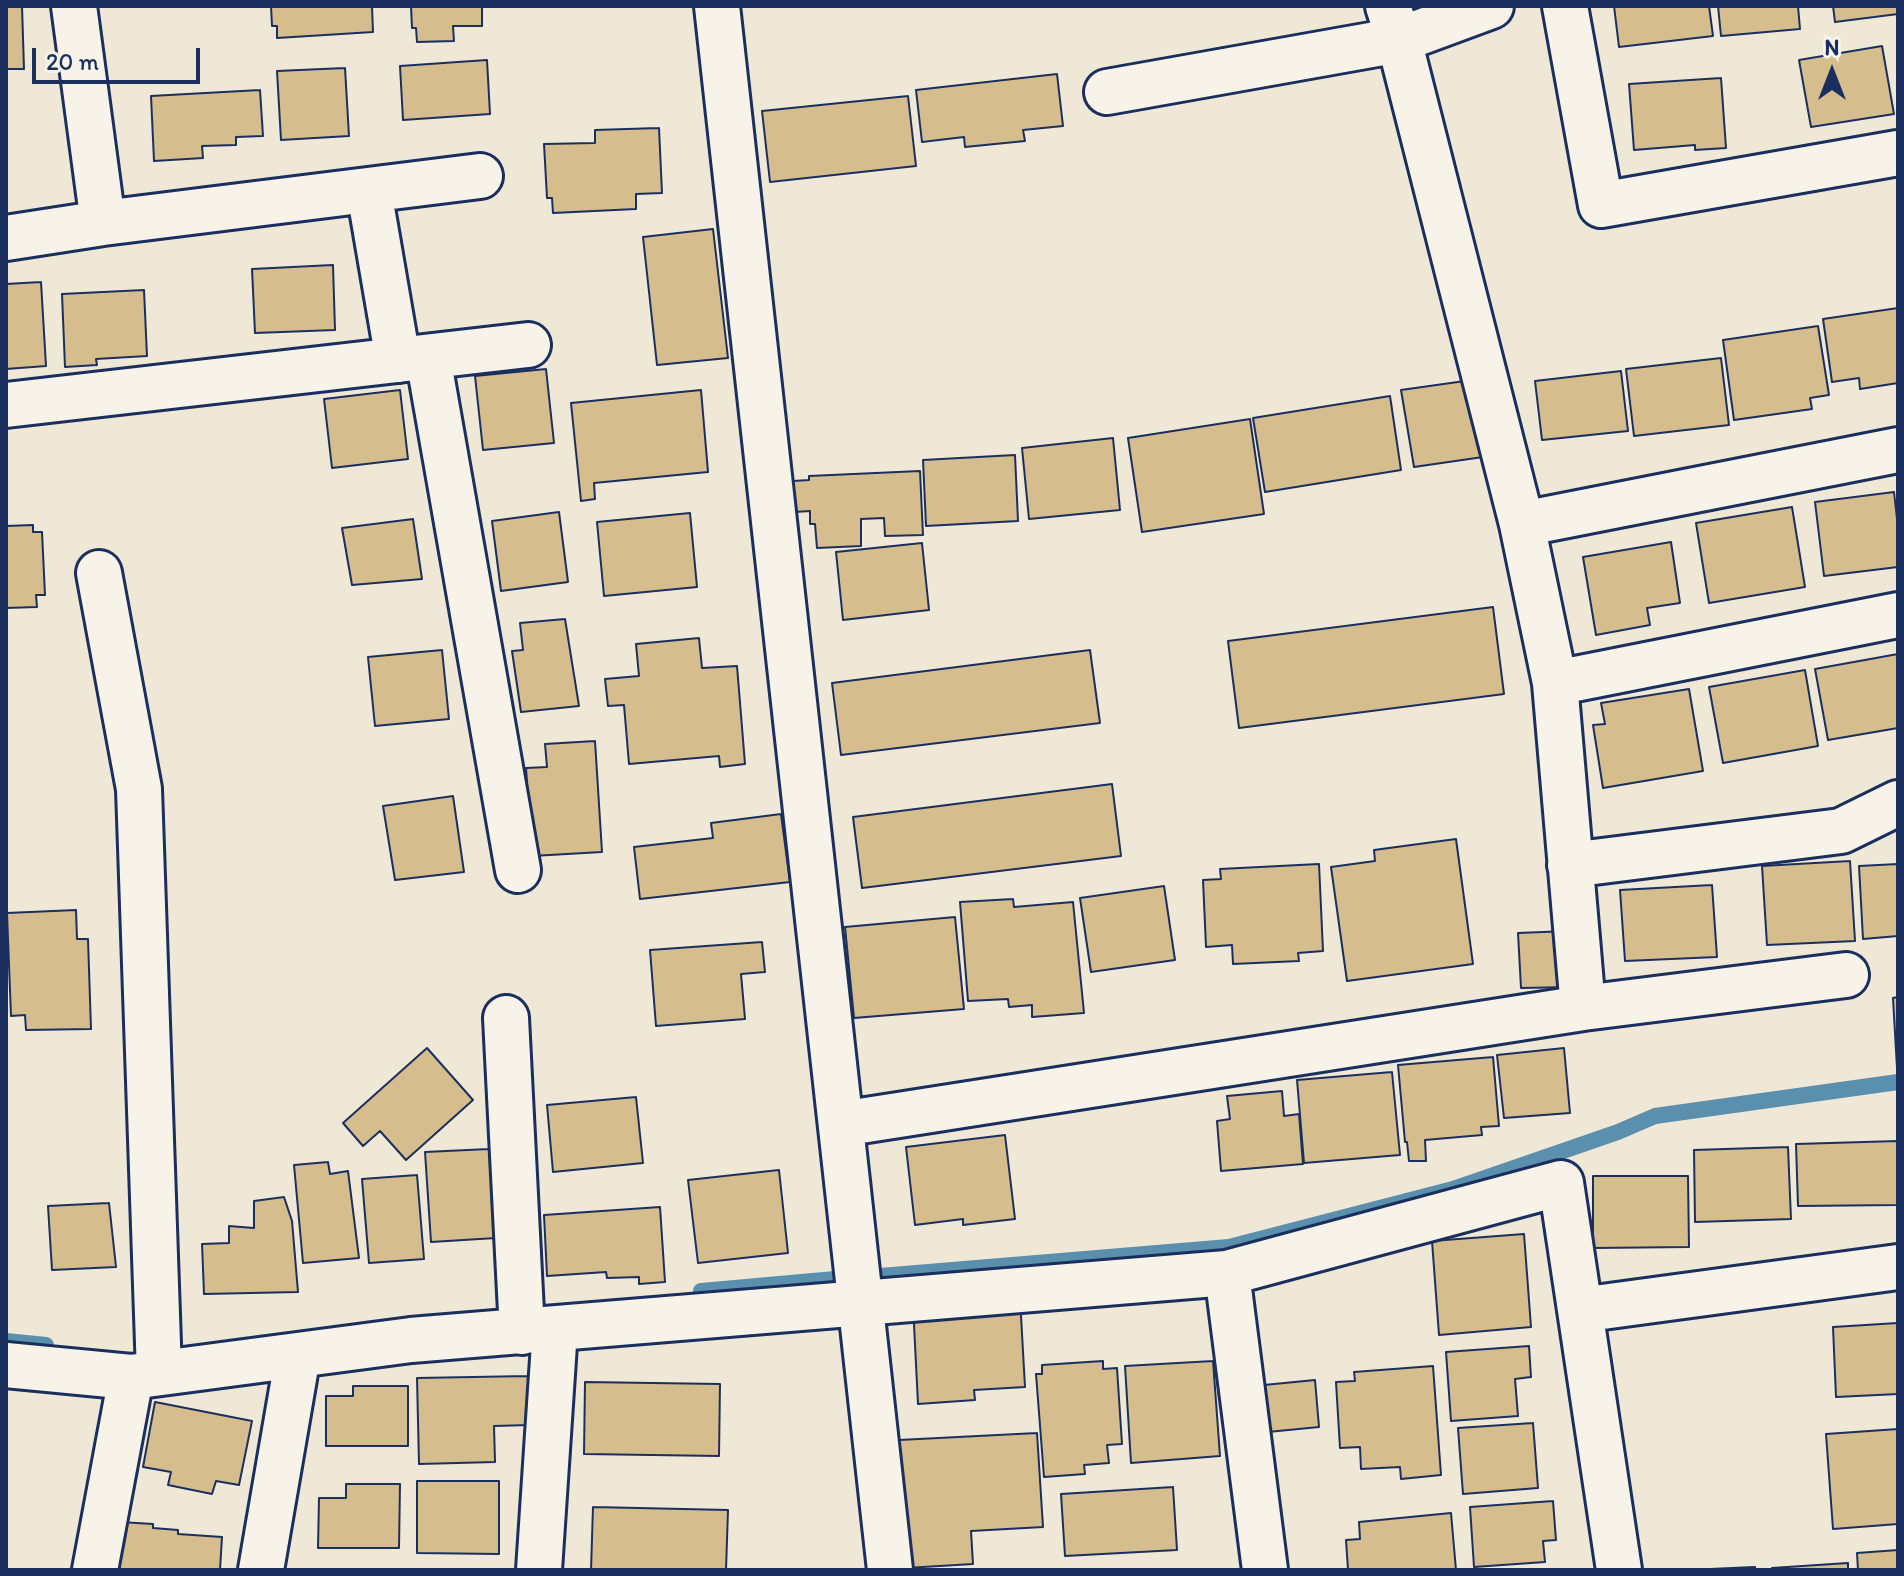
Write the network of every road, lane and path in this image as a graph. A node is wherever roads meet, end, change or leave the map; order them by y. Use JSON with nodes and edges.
{"nodes":[{"id":1,"x":74,"y":6,"type":"edge"},
{"id":2,"x":717,"y":6,"type":"edge"},
{"id":3,"x":1491,"y":6,"type":"edge"},
{"id":4,"x":1565,"y":6,"type":"edge"},
{"id":5,"x":1394,"y":23,"type":"edge"},
{"id":6,"x":1107,"y":92,"type":"dead end"},
{"id":7,"x":1898,"y":153,"type":"edge"},
{"id":8,"x":480,"y":176,"type":"dead end"},
{"id":9,"x":369,"y":191,"type":"junction"},
{"id":10,"x":103,"y":223,"type":"junction"},
{"id":11,"x":6,"y":238,"type":"edge"},
{"id":12,"x":528,"y":345,"type":"dead end"},
{"id":13,"x":413,"y":358,"type":"junction"},
{"id":14,"x":6,"y":405,"type":"edge"},
{"id":15,"x":1898,"y":450,"type":"edge"},
{"id":16,"x":1522,"y":524,"type":"junction"},
{"id":17,"x":99,"y":573,"type":"dead end"},
{"id":18,"x":1898,"y":615,"type":"edge"},
{"id":19,"x":1555,"y":683,"type":"junction"},
{"id":20,"x":1898,"y":803,"type":"edge"},
{"id":21,"x":1570,"y":865,"type":"junction"},
{"id":22,"x":518,"y":870,"type":"dead end"},
{"id":23,"x":1846,"y":975,"type":"dead end"},
{"id":24,"x":1583,"y":1008,"type":"junction"},
{"id":25,"x":506,"y":1018,"type":"dead end"},
{"id":26,"x":841,"y":1124,"type":"junction"},
{"id":27,"x":1898,"y":1267,"type":"edge"},
{"id":28,"x":1227,"y":1273,"type":"junction"},
{"id":29,"x":860,"y":1303,"type":"junction"},
{"id":30,"x":1580,"y":1310,"type":"junction"},
{"id":31,"x":538,"y":1330,"type":"junction"},
{"id":32,"x":298,"y":1355,"type":"junction"},
{"id":33,"x":6,"y":1365,"type":"edge"},
{"id":34,"x":145,"y":1375,"type":"junction"},
{"id":35,"x":95,"y":1570,"type":"edge"},
{"id":36,"x":261,"y":1570,"type":"edge"},
{"id":37,"x":539,"y":1570,"type":"edge"},
{"id":38,"x":890,"y":1570,"type":"edge"},
{"id":39,"x":1265,"y":1570,"type":"edge"},
{"id":40,"x":1619,"y":1570,"type":"edge"}],
"edges":[{"from":1,"to":10,"type":"street"},
{"from":2,"to":26,"type":"street"},
{"from":3,"to":5,"type":"street"},
{"from":4,"to":7,"type":"street"},
{"from":5,"to":6,"type":"street"},
{"from":5,"to":16,"type":"street"},
{"from":8,"to":9,"type":"street"},
{"from":9,"to":10,"type":"street"},
{"from":9,"to":13,"type":"street"},
{"from":10,"to":11,"type":"street"},
{"from":12,"to":13,"type":"street"},
{"from":13,"to":14,"type":"street"},
{"from":13,"to":22,"type":"street"},
{"from":15,"to":16,"type":"street"},
{"from":16,"to":19,"type":"street"},
{"from":17,"to":34,"type":"street"},
{"from":18,"to":19,"type":"street"},
{"from":19,"to":21,"type":"street"},
{"from":20,"to":21,"type":"street"},
{"from":21,"to":24,"type":"street"},
{"from":23,"to":24,"type":"street"},
{"from":24,"to":26,"type":"street"},
{"from":25,"to":31,"type":"street"},
{"from":26,"to":29,"type":"street"},
{"from":27,"to":30,"type":"street"},
{"from":28,"to":29,"type":"street"},
{"from":28,"to":30,"type":"street"},
{"from":28,"to":39,"type":"street"},
{"from":29,"to":31,"type":"street"},
{"from":29,"to":38,"type":"street"},
{"from":30,"to":40,"type":"street"},
{"from":31,"to":32,"type":"street"},
{"from":31,"to":37,"type":"street"},
{"from":32,"to":34,"type":"street"},
{"from":32,"to":36,"type":"street"},
{"from":33,"to":34,"type":"street"},
{"from":34,"to":35,"type":"street"}]}
